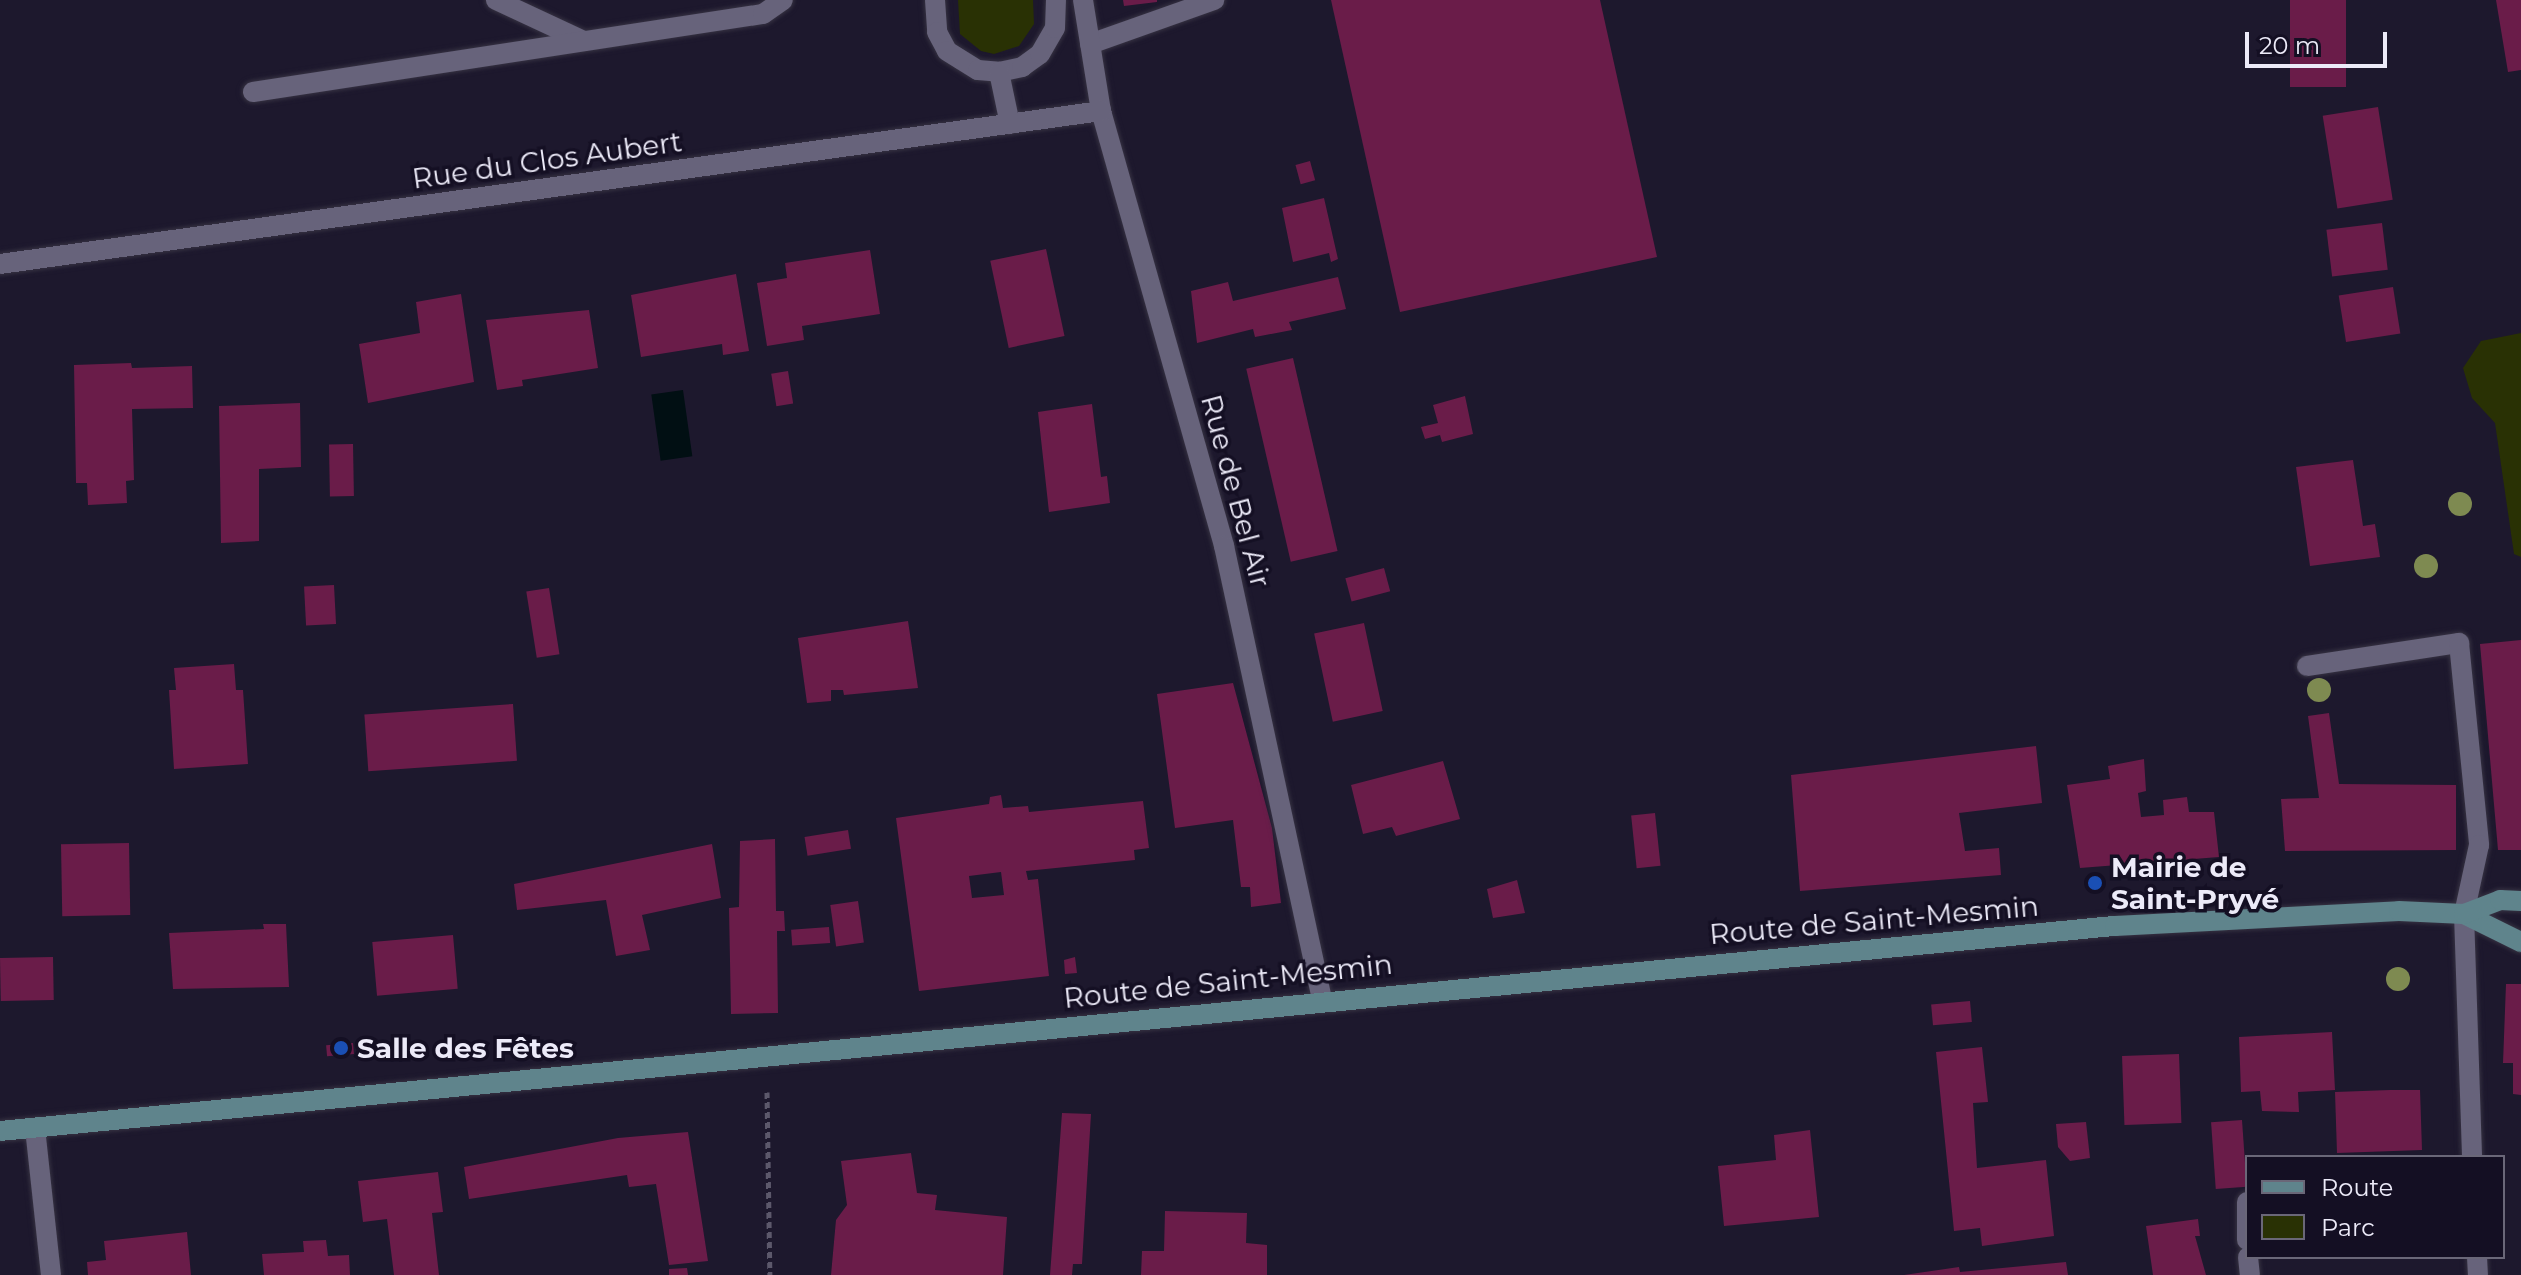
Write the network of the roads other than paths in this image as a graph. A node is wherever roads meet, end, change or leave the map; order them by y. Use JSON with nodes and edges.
{"nodes":[{"id":1,"x":496,"y":0,"type":"edge"},
{"id":2,"x":783,"y":0,"type":"edge"},
{"id":3,"x":935,"y":0,"type":"edge"},
{"id":4,"x":1056,"y":0,"type":"edge"},
{"id":5,"x":1083,"y":0,"type":"edge"},
{"id":6,"x":1214,"y":0,"type":"edge"},
{"id":7,"x":584,"y":41,"type":"junction"},
{"id":8,"x":1090,"y":44,"type":"junction"},
{"id":9,"x":999,"y":72,"type":"junction"},
{"id":10,"x":253,"y":92,"type":"dead end"},
{"id":11,"x":1101,"y":111,"type":"junction"},
{"id":12,"x":1010,"y":124,"type":"junction"},
{"id":13,"x":0,"y":264,"type":"edge"},
{"id":14,"x":2307,"y":666,"type":"dead end"},
{"id":15,"x":2521,"y":901,"type":"edge"},
{"id":16,"x":2464,"y":914,"type":"junction"},
{"id":17,"x":2521,"y":942,"type":"edge"},
{"id":18,"x":1322,"y":999,"type":"junction"},
{"id":19,"x":35,"y":1128,"type":"junction"},
{"id":20,"x":0,"y":1131,"type":"edge"},
{"id":21,"x":2472,"y":1155,"type":"edge"},
{"id":22,"x":51,"y":1275,"type":"edge"}],
"edges":[{"from":1,"to":7,"type":"street"},
{"from":2,"to":7,"type":"street"},
{"from":3,"to":9,"type":"street"},
{"from":4,"to":9,"type":"street"},
{"from":5,"to":8,"type":"street","name":"Rue de Bel Air"},
{"from":6,"to":8,"type":"street"},
{"from":7,"to":10,"type":"street"},
{"from":8,"to":11,"type":"street","name":"Rue de Bel Air"},
{"from":9,"to":12,"type":"street"},
{"from":11,"to":12,"type":"street","name":"Rue du Clos Aubert"},
{"from":11,"to":18,"type":"street","name":"Rue de Bel Air"},
{"from":12,"to":13,"type":"street","name":"Rue du Clos Aubert"},
{"from":14,"to":16,"type":"street"},
{"from":15,"to":16,"type":"main road","name":"Route de Saint-Mesmin"},
{"from":16,"to":17,"type":"main road","name":"Route de Saint-Mesmin"},
{"from":16,"to":18,"type":"main road","name":"Route de Saint-Mesmin"},
{"from":16,"to":21,"type":"street"},
{"from":18,"to":19,"type":"main road","name":"Route de Saint-Mesmin"},
{"from":19,"to":20,"type":"main road","name":"Route de Saint-Mesmin"},
{"from":19,"to":22,"type":"street"}]}
